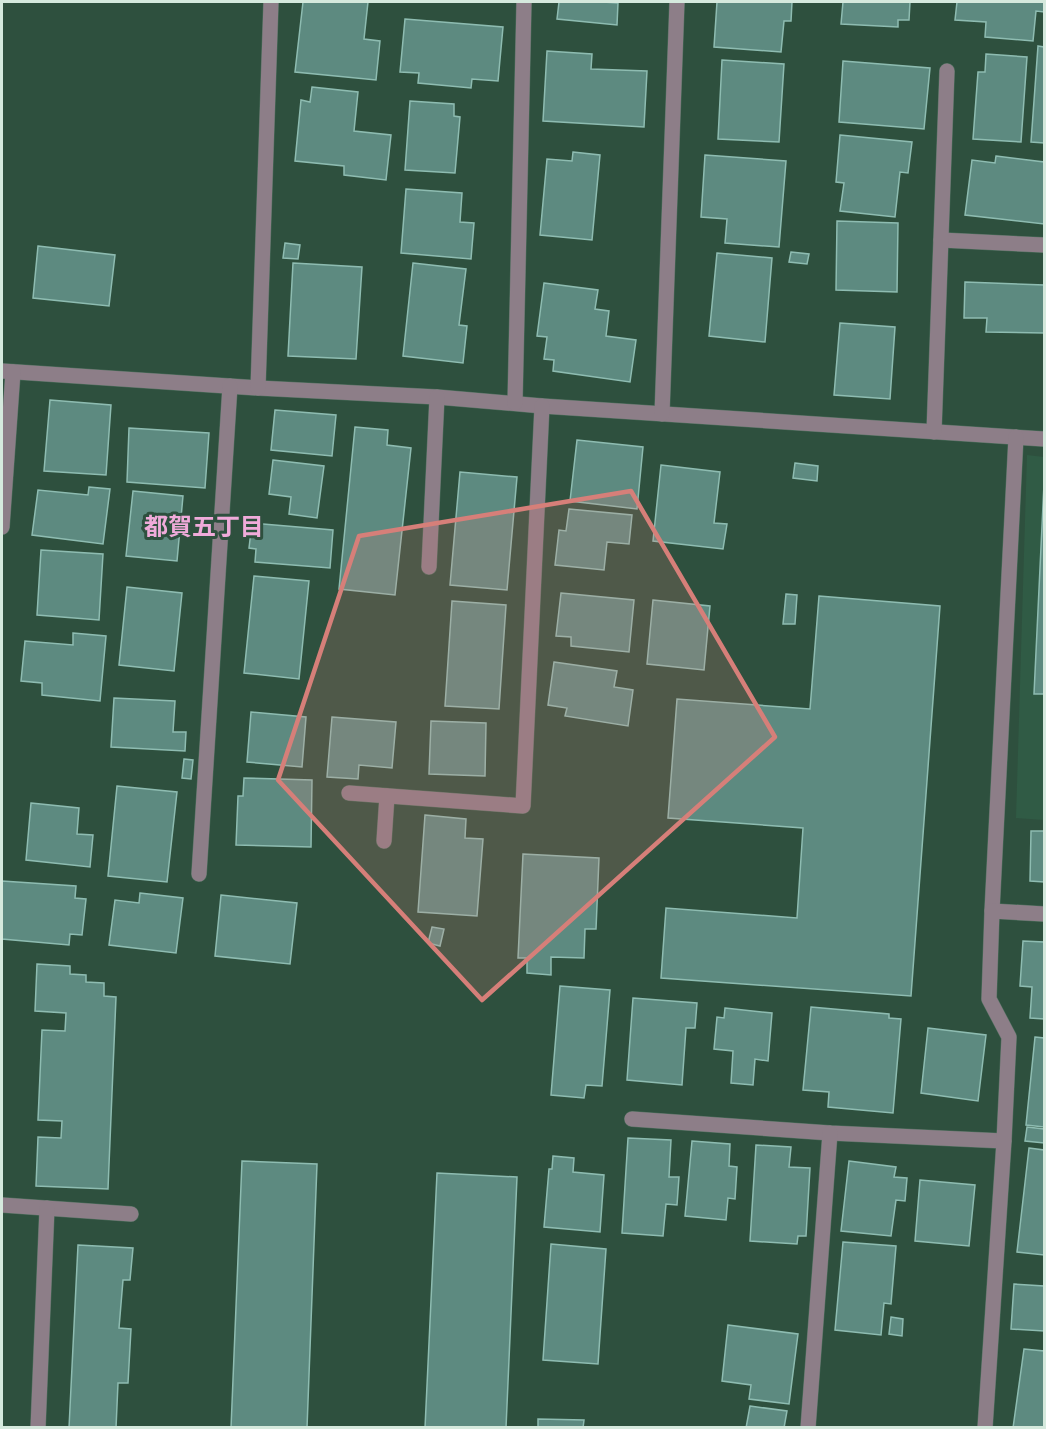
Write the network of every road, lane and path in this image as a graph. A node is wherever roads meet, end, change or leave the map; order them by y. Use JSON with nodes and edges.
{"nodes":[{"id":1,"x":271,"y":2,"type":"edge"},
{"id":2,"x":524,"y":2,"type":"edge"},
{"id":3,"x":677,"y":2,"type":"edge"},
{"id":4,"x":948,"y":70,"type":"dead end"},
{"id":5,"x":941,"y":240,"type":"junction"},
{"id":6,"x":1044,"y":246,"type":"edge"},
{"id":7,"x":7,"y":372,"type":"edge"},
{"id":8,"x":230,"y":386,"type":"junction"},
{"id":9,"x":258,"y":388,"type":"junction"},
{"id":10,"x":437,"y":397,"type":"junction"},
{"id":11,"x":515,"y":404,"type":"junction"},
{"id":12,"x":542,"y":406,"type":"junction"},
{"id":13,"x":662,"y":414,"type":"junction"},
{"id":14,"x":934,"y":432,"type":"junction"},
{"id":15,"x":1016,"y":437,"type":"junction"},
{"id":16,"x":1044,"y":439,"type":"edge"},
{"id":17,"x":2,"y":527,"type":"edge"},
{"id":18,"x":429,"y":567,"type":"dead end"},
{"id":19,"x":349,"y":794,"type":"dead end"},
{"id":20,"x":387,"y":796,"type":"junction"},
{"id":21,"x":384,"y":841,"type":"dead end"},
{"id":22,"x":199,"y":874,"type":"dead end"},
{"id":23,"x":992,"y":911,"type":"junction"},
{"id":24,"x":1044,"y":914,"type":"edge"},
{"id":25,"x":632,"y":1119,"type":"dead end"},
{"id":26,"x":830,"y":1133,"type":"junction"},
{"id":27,"x":1004,"y":1141,"type":"junction"},
{"id":28,"x":2,"y":1205,"type":"edge"},
{"id":29,"x":47,"y":1208,"type":"junction"},
{"id":30,"x":130,"y":1214,"type":"dead end"},
{"id":31,"x":38,"y":1428,"type":"edge"},
{"id":32,"x":808,"y":1428,"type":"edge"},
{"id":33,"x":986,"y":1428,"type":"edge"}],
"edges":[{"from":1,"to":9,"type":"street"},
{"from":2,"to":11,"type":"street"},
{"from":3,"to":13,"type":"street"},
{"from":4,"to":5,"type":"street"},
{"from":5,"to":6,"type":"street"},
{"from":5,"to":14,"type":"street"},
{"from":7,"to":8,"type":"street"},
{"from":7,"to":17,"type":"street"},
{"from":8,"to":9,"type":"street"},
{"from":8,"to":22,"type":"street"},
{"from":9,"to":10,"type":"street"},
{"from":10,"to":11,"type":"street"},
{"from":10,"to":18,"type":"street"},
{"from":11,"to":12,"type":"street"},
{"from":12,"to":13,"type":"street"},
{"from":12,"to":20,"type":"street"},
{"from":13,"to":14,"type":"street"},
{"from":14,"to":15,"type":"street"},
{"from":15,"to":16,"type":"street"},
{"from":15,"to":23,"type":"street"},
{"from":19,"to":20,"type":"street"},
{"from":20,"to":21,"type":"street"},
{"from":23,"to":24,"type":"street"},
{"from":23,"to":27,"type":"street"},
{"from":25,"to":26,"type":"street"},
{"from":26,"to":27,"type":"street"},
{"from":26,"to":32,"type":"street"},
{"from":27,"to":33,"type":"street"},
{"from":28,"to":29,"type":"street"},
{"from":29,"to":30,"type":"street"},
{"from":29,"to":31,"type":"street"}]}
